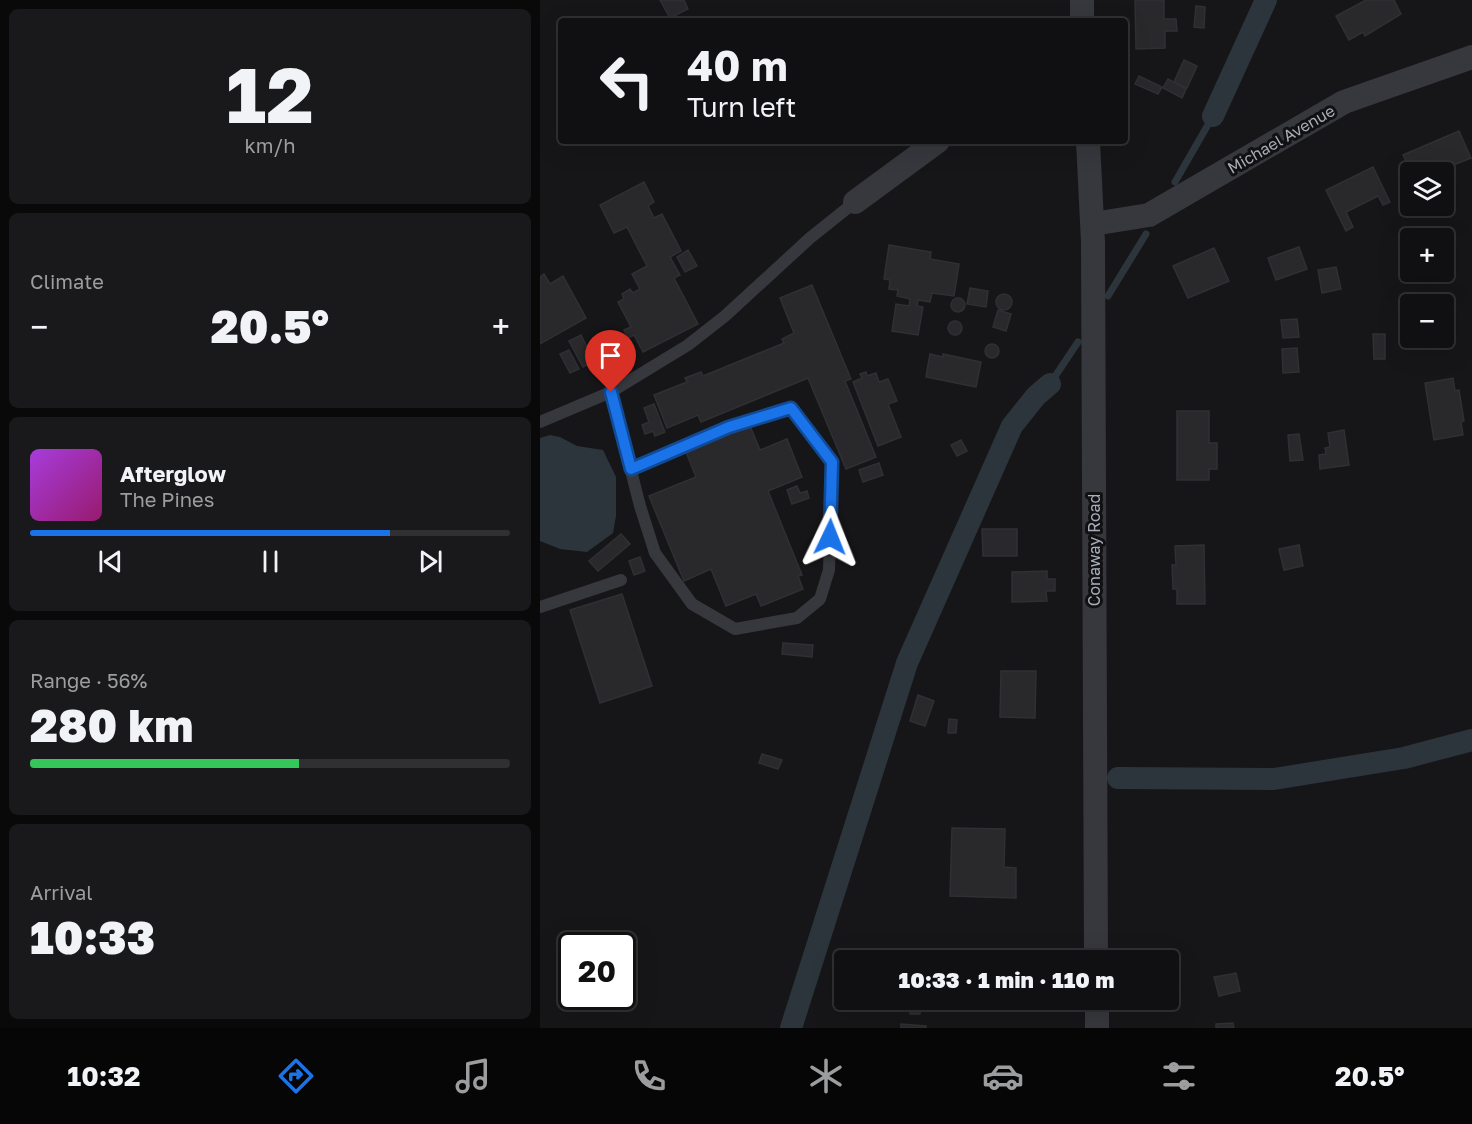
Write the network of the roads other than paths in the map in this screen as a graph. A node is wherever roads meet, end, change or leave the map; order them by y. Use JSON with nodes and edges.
{"nodes":[{"id":1,"x":1082,"y":0,"type":"edge"},
{"id":2,"x":1082,"y":18,"type":"edge"},
{"id":3,"x":1472,"y":57,"type":"edge"},
{"id":4,"x":934,"y":144,"type":"edge"},
{"id":5,"x":1088,"y":144,"type":"edge"},
{"id":6,"x":855,"y":202,"type":"joint"},
{"id":7,"x":1093,"y":224,"type":"junction"},
{"id":8,"x":611,"y":392,"type":"junction"},
{"id":9,"x":540,"y":422,"type":"edge"},
{"id":10,"x":631,"y":469,"type":"junction"},
{"id":11,"x":621,"y":580,"type":"dead end"},
{"id":12,"x":540,"y":607,"type":"edge"},
{"id":13,"x":1096,"y":950,"type":"edge"},
{"id":14,"x":1097,"y":1010,"type":"edge"},
{"id":15,"x":1097,"y":1028,"type":"edge"}],
"edges":[{"from":1,"to":2,"type":"street"},
{"from":3,"to":7,"type":"street","name":"Michael Avenue"},
{"from":4,"to":6,"type":"street"},
{"from":5,"to":7,"type":"street","name":"Conaway Road"},
{"from":6,"to":8,"type":"lane"},
{"from":7,"to":13,"type":"street","name":"Conaway Road"},
{"from":8,"to":9,"type":"lane"},
{"from":8,"to":10,"type":"lane"},
{"from":10,"to":10,"type":"lane"},
{"from":11,"to":12,"type":"lane"},
{"from":14,"to":15,"type":"street"}]}
